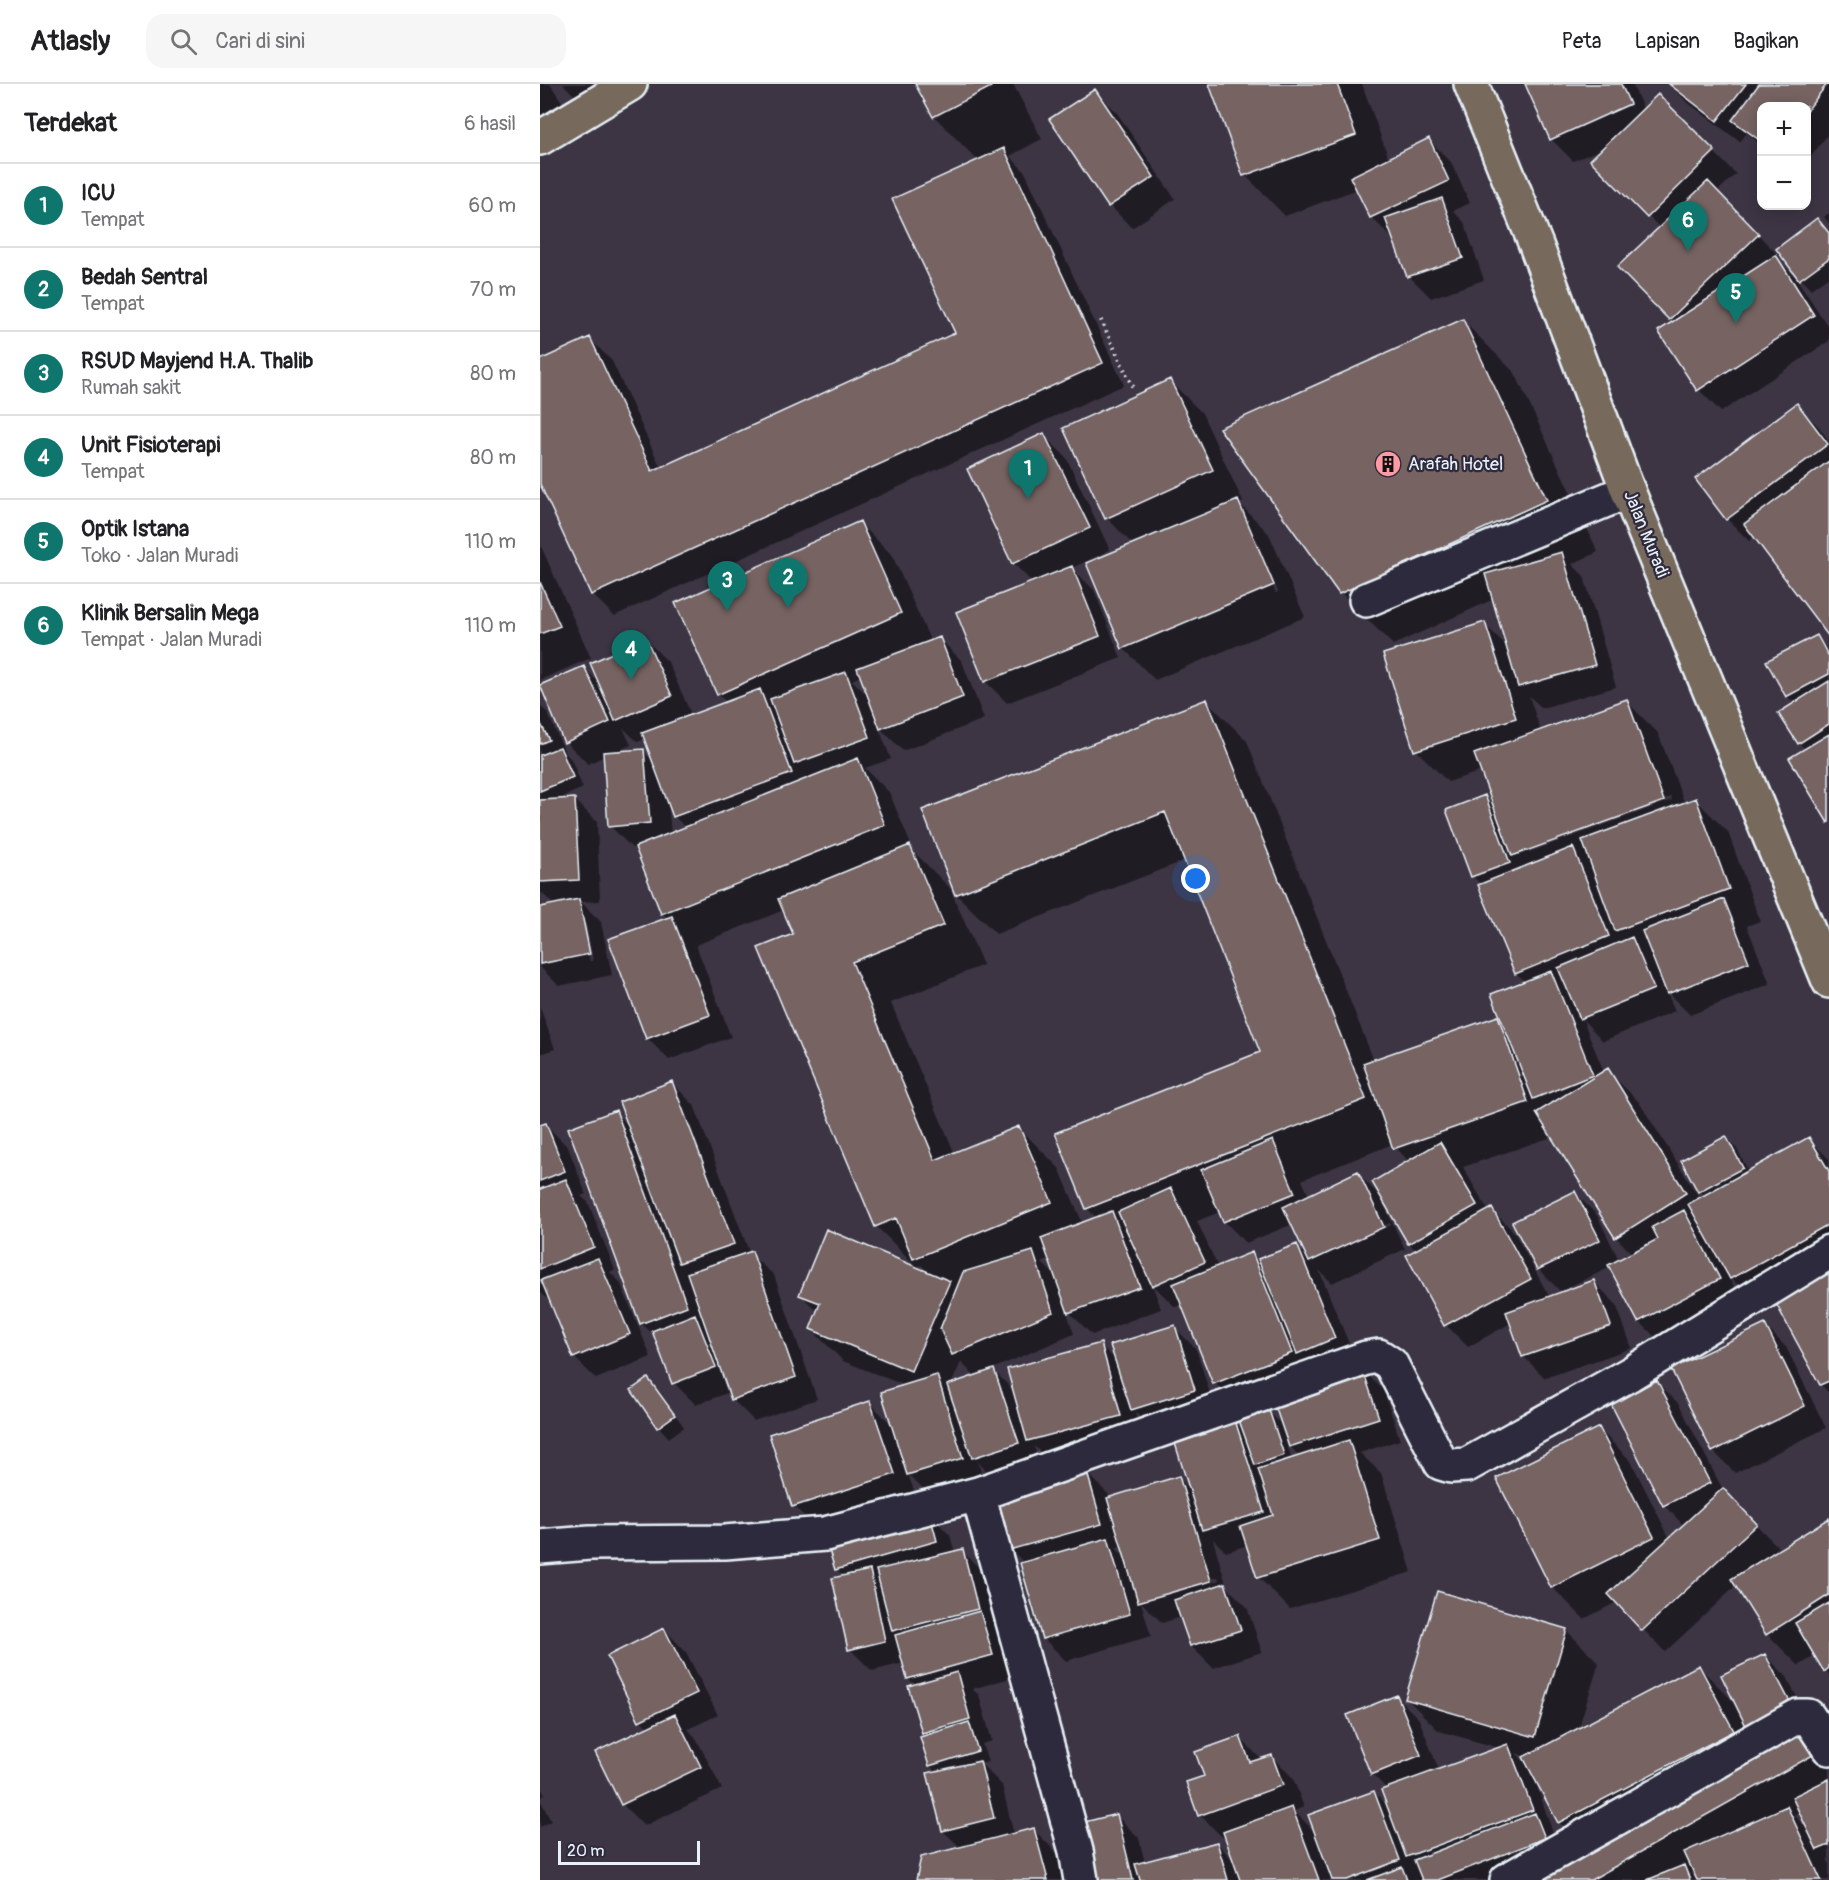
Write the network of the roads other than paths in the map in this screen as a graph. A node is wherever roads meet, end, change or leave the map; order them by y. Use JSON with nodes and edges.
{"nodes":[{"id":1,"x":630,"y":84,"type":"edge"},
{"id":2,"x":1471,"y":84,"type":"edge"},
{"id":3,"x":540,"y":138,"type":"edge"},
{"id":4,"x":1628,"y":491,"type":"junction"},
{"id":5,"x":1366,"y":600,"type":"dead end"},
{"id":6,"x":1829,"y":981,"type":"edge"},
{"id":7,"x":1829,"y":1252,"type":"edge"},
{"id":8,"x":978,"y":1494,"type":"junction"},
{"id":9,"x":540,"y":1547,"type":"edge"},
{"id":10,"x":1829,"y":1748,"type":"edge"},
{"id":11,"x":1081,"y":1880,"type":"edge"},
{"id":12,"x":1507,"y":1880,"type":"edge"}],
"edges":[{"from":1,"to":3,"type":"main road"},
{"from":2,"to":4,"type":"main road","name":"Jalan Muradi"},
{"from":4,"to":5,"type":"street"},
{"from":4,"to":6,"type":"main road","name":"Jalan Muradi"},
{"from":7,"to":8,"type":"street"},
{"from":8,"to":9,"type":"street"},
{"from":8,"to":11,"type":"street"},
{"from":10,"to":12,"type":"street"}]}
